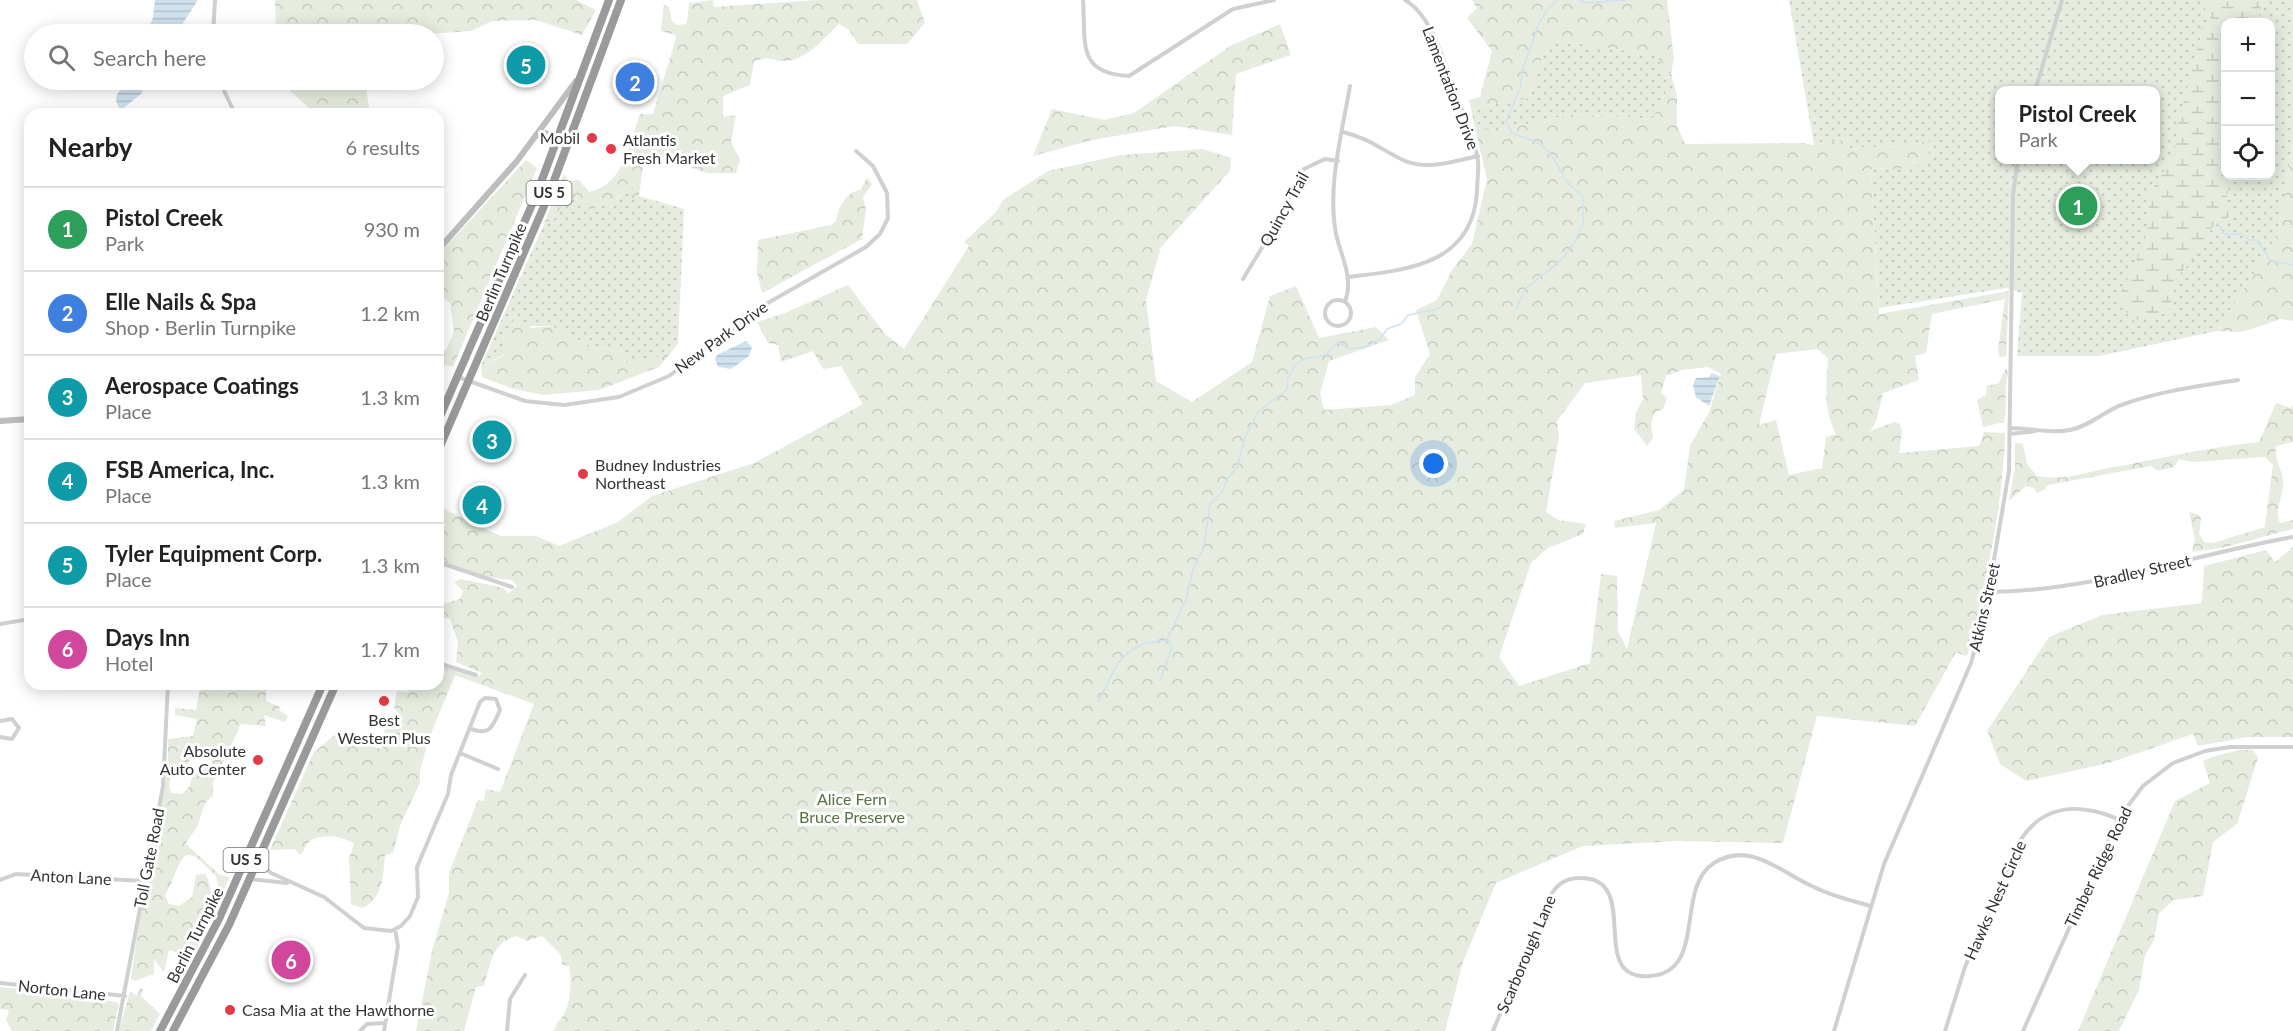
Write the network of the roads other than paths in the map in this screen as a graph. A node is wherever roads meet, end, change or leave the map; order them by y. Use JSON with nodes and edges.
{"nodes":[{"id":1,"x":215,"y":0,"type":"edge"},
{"id":2,"x":609,"y":0,"type":"edge"},
{"id":3,"x":621,"y":0,"type":"edge"},
{"id":4,"x":1083,"y":0,"type":"edge"},
{"id":5,"x":1274,"y":0,"type":"edge"},
{"id":6,"x":1405,"y":0,"type":"edge"},
{"id":7,"x":2062,"y":0,"type":"edge"},
{"id":8,"x":214,"y":24,"type":"edge"},
{"id":9,"x":586,"y":65,"type":"junction"},
{"id":10,"x":1350,"y":86,"type":"dead end"},
{"id":11,"x":2036,"y":86,"type":"edge"},
{"id":12,"x":224,"y":90,"type":"edge"},
{"id":13,"x":232,"y":108,"type":"edge"},
{"id":14,"x":1342,"y":132,"type":"junction"},
{"id":15,"x":559,"y":137,"type":"junction"},
{"id":16,"x":532,"y":141,"type":"junction"},
{"id":17,"x":570,"y":141,"type":"junction"},
{"id":18,"x":856,"y":151,"type":"dead end"},
{"id":19,"x":1478,"y":156,"type":"junction"},
{"id":20,"x":1338,"y":161,"type":"junction"},
{"id":21,"x":2017,"y":164,"type":"edge"},
{"id":22,"x":444,"y":243,"type":"edge"},
{"id":23,"x":1348,"y":277,"type":"junction"},
{"id":24,"x":1243,"y":279,"type":"dead end"},
{"id":25,"x":1345,"y":302,"type":"junction"},
{"id":26,"x":457,"y":377,"type":"junction"},
{"id":27,"x":2238,"y":380,"type":"dead end"},
{"id":28,"x":468,"y":382,"type":"junction"},
{"id":29,"x":444,"y":407,"type":"edge"},
{"id":30,"x":24,"y":419,"type":"edge"},
{"id":31,"x":0,"y":421,"type":"edge"},
{"id":32,"x":2010,"y":428,"type":"junction"},
{"id":33,"x":2036,"y":431,"type":"junction"},
{"id":34,"x":2010,"y":434,"type":"junction"},
{"id":35,"x":444,"y":437,"type":"edge"},
{"id":36,"x":2293,"y":537,"type":"edge"},
{"id":37,"x":444,"y":564,"type":"edge"},
{"id":38,"x":512,"y":587,"type":"dead end"},
{"id":39,"x":1989,"y":592,"type":"junction"},
{"id":40,"x":24,"y":620,"type":"edge"},
{"id":41,"x":0,"y":624,"type":"edge"},
{"id":42,"x":444,"y":665,"type":"edge"},
{"id":43,"x":476,"y":675,"type":"dead end"},
{"id":44,"x":168,"y":690,"type":"edge"},
{"id":45,"x":320,"y":690,"type":"edge"},
{"id":46,"x":333,"y":690,"type":"edge"},
{"id":47,"x":0,"y":721,"type":"edge"},
{"id":48,"x":471,"y":729,"type":"junction"},
{"id":49,"x":0,"y":737,"type":"edge"},
{"id":50,"x":2293,"y":747,"type":"edge"},
{"id":51,"x":460,"y":753,"type":"junction"},
{"id":52,"x":498,"y":769,"type":"dead end"},
{"id":53,"x":2118,"y":819,"type":"junction"},
{"id":54,"x":261,"y":855,"type":"junction"},
{"id":55,"x":250,"y":879,"type":"junction"},
{"id":56,"x":0,"y":880,"type":"edge"},
{"id":57,"x":143,"y":881,"type":"junction"},
{"id":58,"x":291,"y":884,"type":"junction"},
{"id":59,"x":1870,"y":906,"type":"junction"},
{"id":60,"x":394,"y":929,"type":"junction"},
{"id":61,"x":525,"y":975,"type":"dead end"},
{"id":62,"x":0,"y":983,"type":"edge"},
{"id":63,"x":125,"y":996,"type":"junction"},
{"id":64,"x":386,"y":1023,"type":"junction"},
{"id":65,"x":117,"y":1031,"type":"edge"},
{"id":66,"x":159,"y":1031,"type":"edge"},
{"id":67,"x":173,"y":1031,"type":"edge"},
{"id":68,"x":360,"y":1031,"type":"edge"},
{"id":69,"x":384,"y":1031,"type":"edge"},
{"id":70,"x":507,"y":1031,"type":"edge"},
{"id":71,"x":1493,"y":1031,"type":"edge"},
{"id":72,"x":1834,"y":1031,"type":"edge"},
{"id":73,"x":1945,"y":1031,"type":"edge"},
{"id":74,"x":2023,"y":1031,"type":"edge"}],
"edges":[{"from":1,"to":8,"type":"street"},
{"from":2,"to":9,"type":"highway","name":"Berlin Turnpike","number":"US 5"},
{"from":3,"to":17,"type":"highway","name":"Berlin Turnpike","number":"US 5"},
{"from":4,"to":5,"type":"street"},
{"from":6,"to":19,"type":"street","name":"Lamentation Drive"},
{"from":7,"to":11,"type":"street"},
{"from":9,"to":15,"type":"highway","name":"Berlin Turnpike","number":"US 5"},
{"from":9,"to":16,"type":"street"},
{"from":10,"to":14,"type":"street"},
{"from":12,"to":13,"type":"street"},
{"from":14,"to":19,"type":"street"},
{"from":14,"to":20,"type":"street"},
{"from":15,"to":16,"type":"street"},
{"from":15,"to":17,"type":"street"},
{"from":15,"to":26,"type":"highway","name":"Berlin Turnpike","number":"US 5"},
{"from":16,"to":22,"type":"street"},
{"from":17,"to":28,"type":"highway","name":"Berlin Turnpike","number":"US 5"},
{"from":18,"to":28,"type":"street","name":"New Park Drive"},
{"from":19,"to":23,"type":"street","name":"Lamentation Drive"},
{"from":20,"to":23,"type":"street"},
{"from":20,"to":24,"type":"street","name":"Quincy Trail"},
{"from":21,"to":32,"type":"street","name":"Atkins Street"},
{"from":23,"to":25,"type":"street"},
{"from":25,"to":25,"type":"street"},
{"from":26,"to":28,"type":"street","name":"New Park Drive"},
{"from":26,"to":29,"type":"highway","name":"Berlin Turnpike","number":"US 5"},
{"from":27,"to":33,"type":"street"},
{"from":28,"to":35,"type":"highway","name":"Berlin Turnpike","number":"US 5"},
{"from":30,"to":31,"type":"street"},
{"from":32,"to":33,"type":"street"},
{"from":32,"to":34,"type":"street","name":"Atkins Street"},
{"from":33,"to":34,"type":"street"},
{"from":34,"to":39,"type":"street","name":"Atkins Street"},
{"from":36,"to":39,"type":"street","name":"Bradley Street"},
{"from":37,"to":38,"type":"street"},
{"from":39,"to":59,"type":"street","name":"Atkins Street"},
{"from":40,"to":41,"type":"street"},
{"from":42,"to":43,"type":"street"},
{"from":44,"to":57,"type":"street","name":"Toll Gate Road"},
{"from":45,"to":66,"type":"highway","name":"Berlin Turnpike","number":"US 5"},
{"from":46,"to":54,"type":"highway","name":"Berlin Turnpike","number":"US 5"},
{"from":47,"to":49,"type":"street"},
{"from":48,"to":48,"type":"street"},
{"from":48,"to":51,"type":"street"},
{"from":50,"to":53,"type":"street","name":"Timber Ridge Road"},
{"from":51,"to":52,"type":"street"},
{"from":51,"to":60,"type":"street"},
{"from":53,"to":73,"type":"street","name":"Hawks Nest Circle"},
{"from":53,"to":74,"type":"street","name":"Timber Ridge Road"},
{"from":54,"to":55,"type":"highway","name":"Berlin Turnpike","number":"US 5"},
{"from":54,"to":58,"type":"street"},
{"from":55,"to":58,"type":"street"},
{"from":55,"to":67,"type":"highway","name":"Berlin Turnpike","number":"US 5"},
{"from":56,"to":57,"type":"street","name":"Anton Lane"},
{"from":57,"to":63,"type":"street","name":"Toll Gate Road"},
{"from":58,"to":60,"type":"street"},
{"from":59,"to":71,"type":"street","name":"Scarborough Lane"},
{"from":59,"to":72,"type":"street","name":"Atkins Street"},
{"from":60,"to":64,"type":"street"},
{"from":61,"to":70,"type":"street"},
{"from":62,"to":63,"type":"street","name":"Norton Lane"},
{"from":63,"to":65,"type":"street","name":"Toll Gate Road"},
{"from":64,"to":68,"type":"street"},
{"from":64,"to":69,"type":"street"}]}
